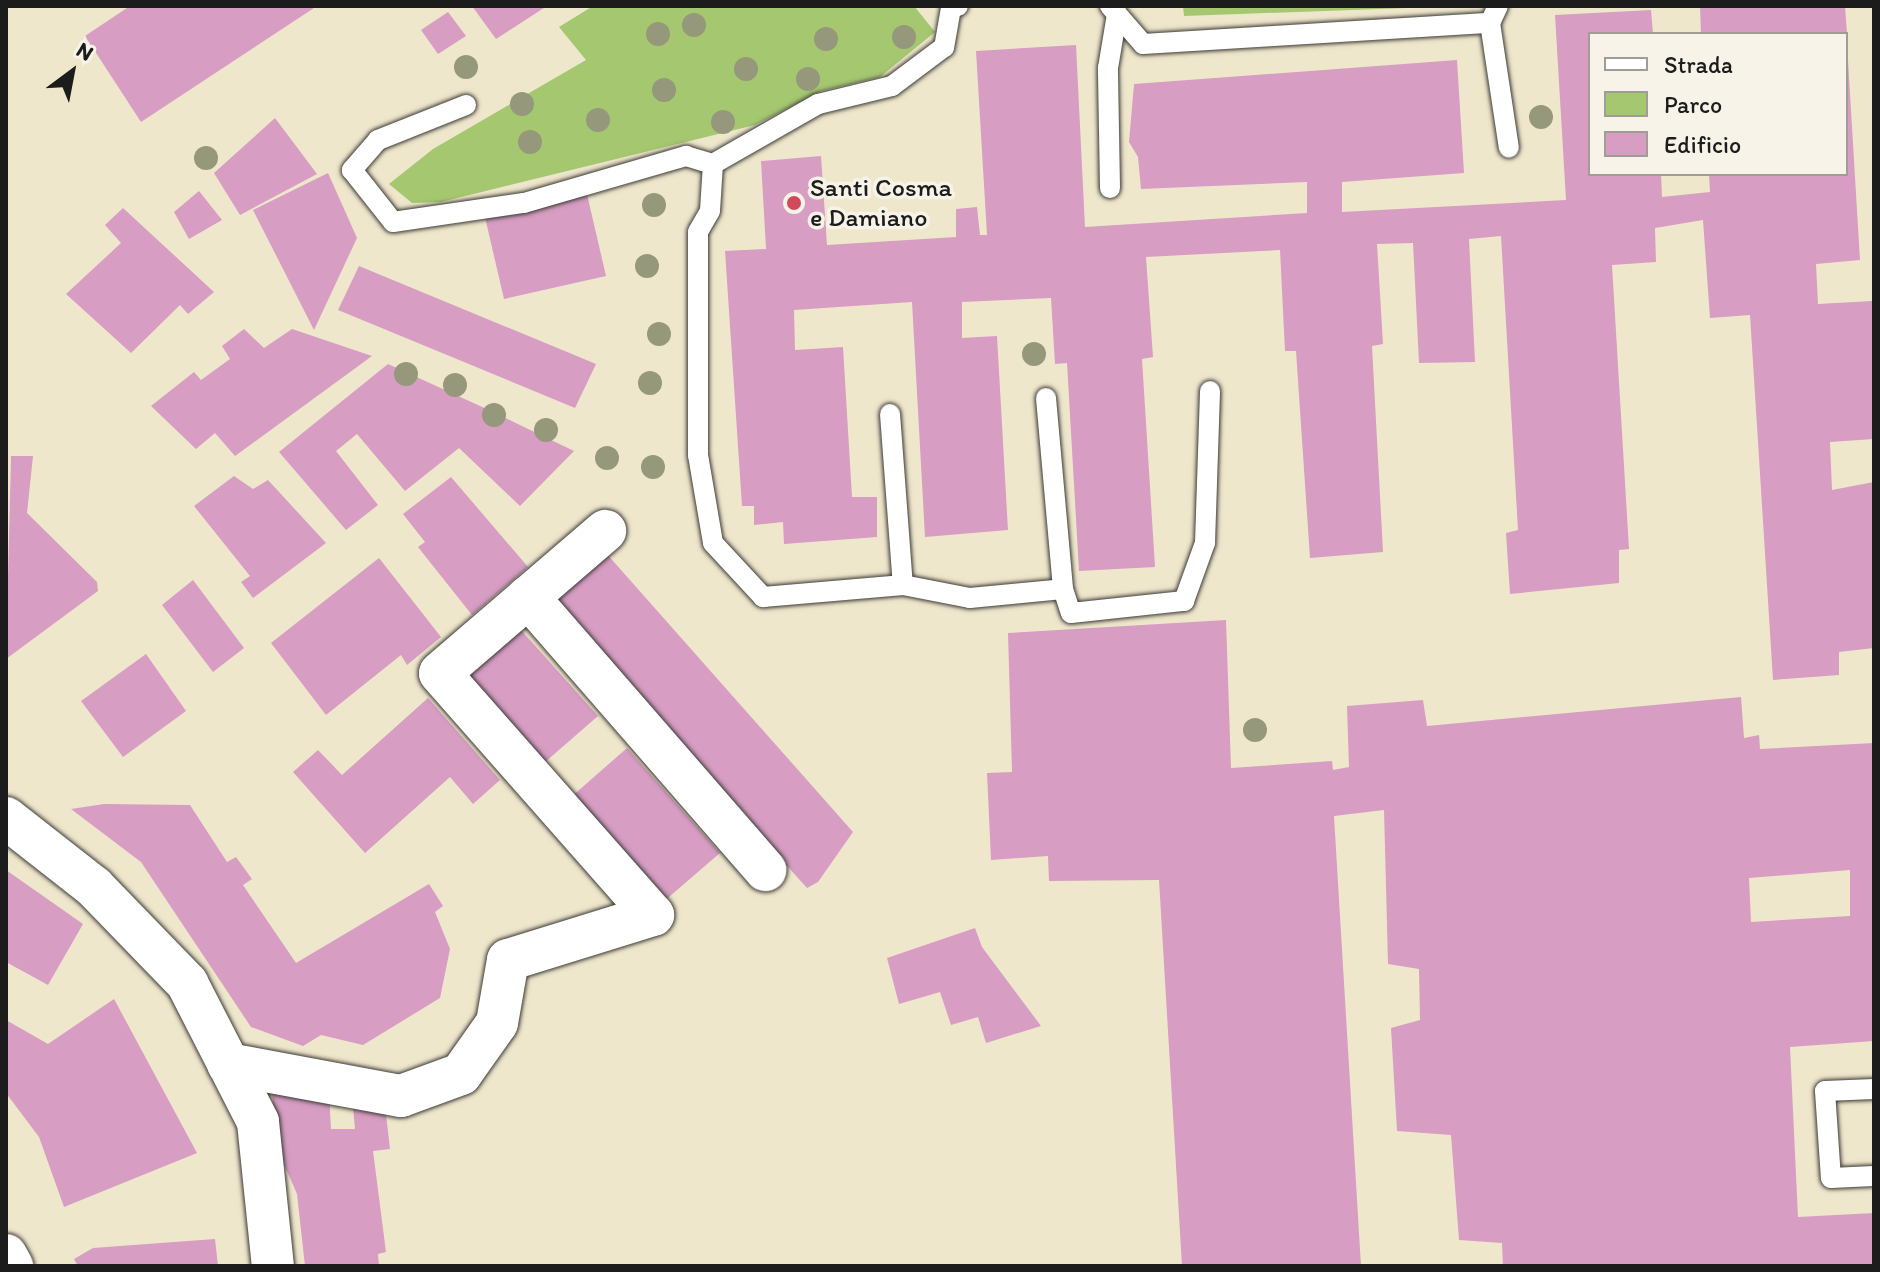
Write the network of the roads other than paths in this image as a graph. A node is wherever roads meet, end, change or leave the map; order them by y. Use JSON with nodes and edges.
{"nodes":[{"id":1,"x":958,"y":6,"type":"edge"},
{"id":2,"x":1114,"y":10,"type":"edge"},
{"id":3,"x":1494,"y":14,"type":"edge"},
{"id":4,"x":466,"y":105,"type":"dead end"},
{"id":5,"x":1509,"y":148,"type":"dead end"},
{"id":6,"x":713,"y":164,"type":"junction"},
{"id":7,"x":1110,"y":188,"type":"dead end"},
{"id":8,"x":1210,"y":391,"type":"dead end"},
{"id":9,"x":1046,"y":398,"type":"dead end"},
{"id":10,"x":890,"y":414,"type":"dead end"},
{"id":11,"x":605,"y":531,"type":"dead end"},
{"id":12,"x":903,"y":585,"type":"junction"},
{"id":13,"x":1063,"y":589,"type":"junction"},
{"id":14,"x":528,"y":597,"type":"junction"},
{"id":15,"x":6,"y":818,"type":"edge"},
{"id":16,"x":765,"y":870,"type":"dead end"},
{"id":17,"x":228,"y":1064,"type":"junction"},
{"id":18,"x":1874,"y":1089,"type":"edge"},
{"id":19,"x":1874,"y":1176,"type":"edge"},
{"id":20,"x":6,"y":1255,"type":"edge"},
{"id":21,"x":12,"y":1266,"type":"edge"},
{"id":22,"x":273,"y":1266,"type":"edge"}],
"edges":[{"from":1,"to":6,"type":"lane"},
{"from":2,"to":3,"type":"lane"},
{"from":2,"to":7,"type":"lane"},
{"from":3,"to":5,"type":"lane"},
{"from":4,"to":6,"type":"lane"},
{"from":6,"to":12,"type":"lane"},
{"from":8,"to":13,"type":"lane"},
{"from":9,"to":13,"type":"lane"},
{"from":10,"to":12,"type":"lane"},
{"from":11,"to":14,"type":"street"},
{"from":12,"to":13,"type":"lane"},
{"from":14,"to":16,"type":"street"},
{"from":14,"to":17,"type":"street"},
{"from":15,"to":17,"type":"street"},
{"from":17,"to":22,"type":"street"},
{"from":18,"to":19,"type":"lane"},
{"from":20,"to":21,"type":"street"}]}
